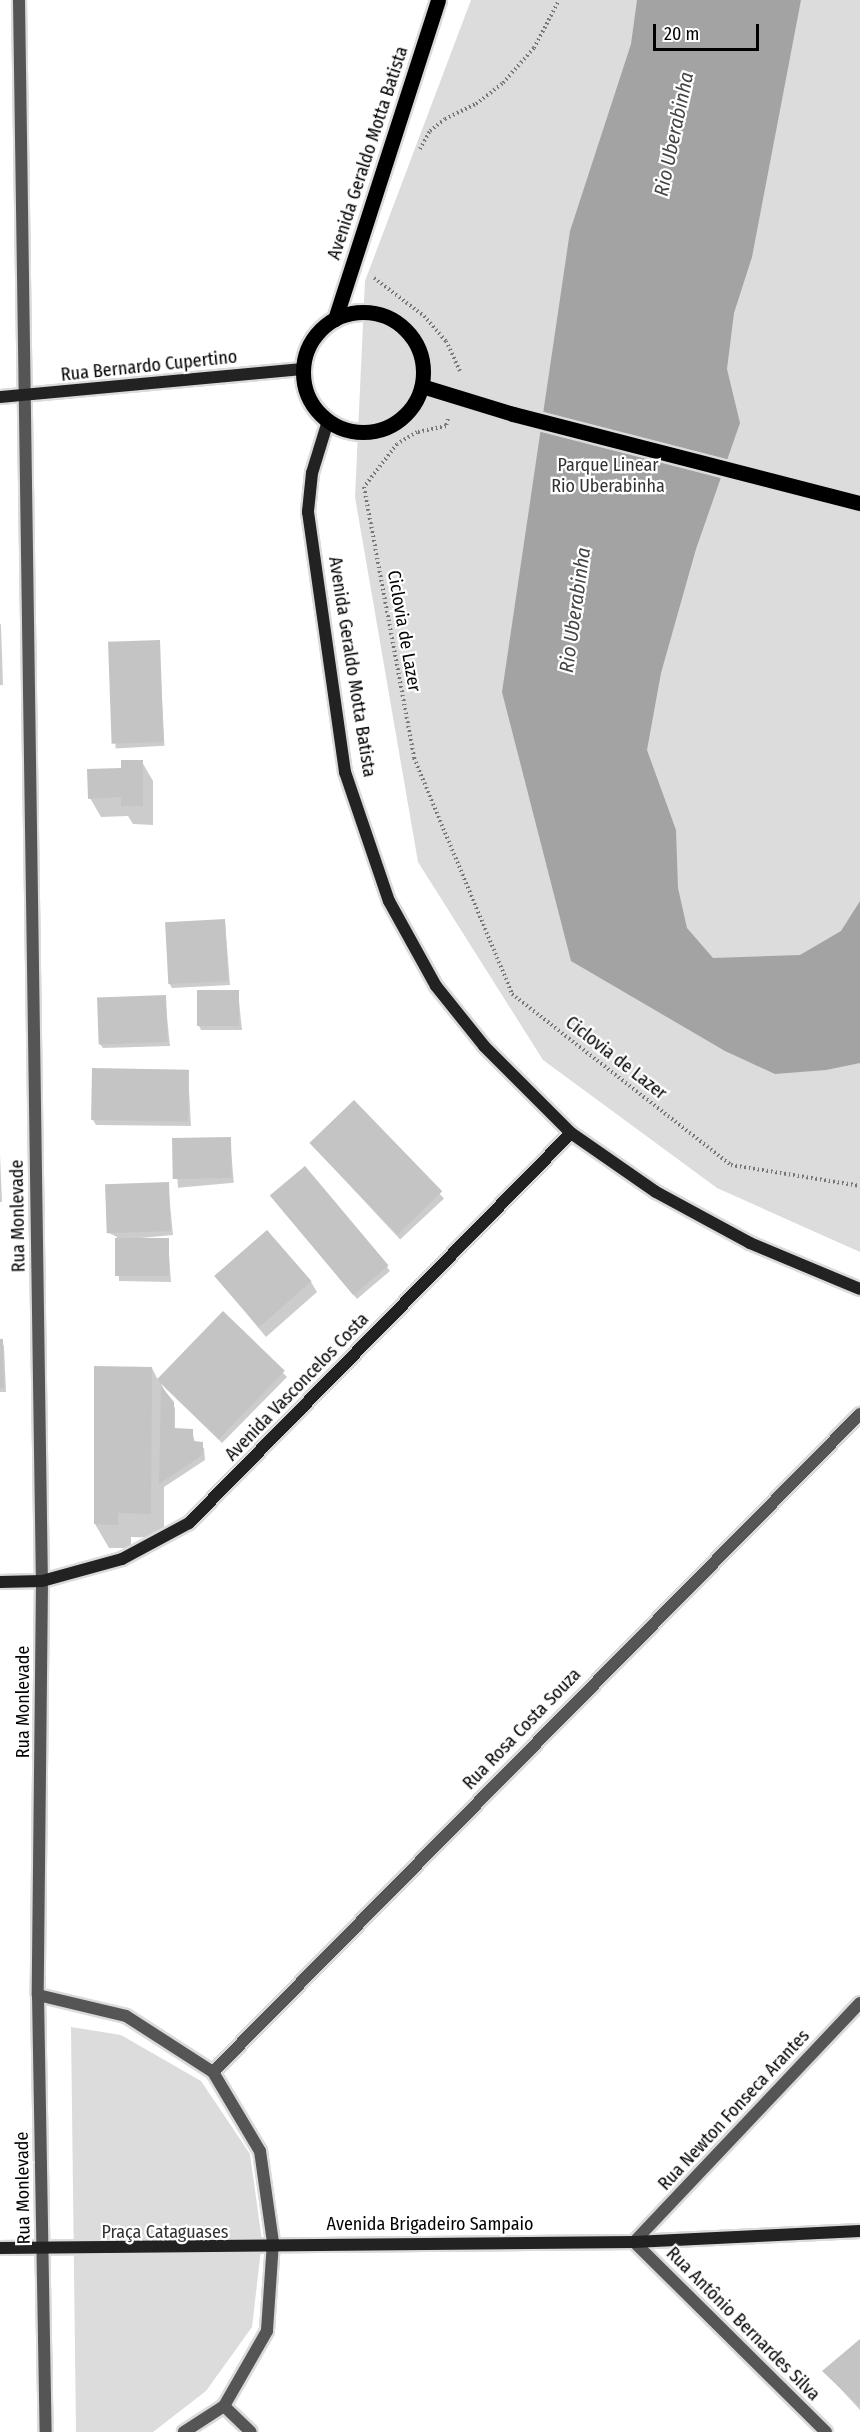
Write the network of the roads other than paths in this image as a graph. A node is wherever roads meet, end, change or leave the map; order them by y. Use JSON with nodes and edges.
{"nodes":[{"id":1,"x":19,"y":0,"type":"edge"},
{"id":2,"x":438,"y":0,"type":"edge"},
{"id":3,"x":335,"y":319,"type":"junction"},
{"id":4,"x":302,"y":369,"type":"junction"},
{"id":5,"x":422,"y":386,"type":"junction"},
{"id":6,"x":24,"y":396,"type":"junction"},
{"id":7,"x":0,"y":397,"type":"edge"},
{"id":8,"x":328,"y":421,"type":"junction"},
{"id":9,"x":860,"y":503,"type":"edge"},
{"id":10,"x":572,"y":1133,"type":"junction"},
{"id":11,"x":860,"y":1289,"type":"edge"},
{"id":12,"x":860,"y":1414,"type":"edge"},
{"id":13,"x":42,"y":1581,"type":"junction"},
{"id":14,"x":0,"y":1582,"type":"edge"},
{"id":15,"x":38,"y":1995,"type":"junction"},
{"id":16,"x":860,"y":2003,"type":"edge"},
{"id":17,"x":213,"y":2072,"type":"junction"},
{"id":18,"x":860,"y":2231,"type":"edge"},
{"id":19,"x":273,"y":2242,"type":"junction"},
{"id":20,"x":634,"y":2242,"type":"junction"},
{"id":21,"x":0,"y":2248,"type":"edge"},
{"id":22,"x":41,"y":2248,"type":"junction"},
{"id":23,"x":224,"y":2406,"type":"junction"},
{"id":24,"x":46,"y":2432,"type":"edge"},
{"id":25,"x":184,"y":2432,"type":"edge"},
{"id":26,"x":251,"y":2432,"type":"edge"},
{"id":27,"x":826,"y":2432,"type":"edge"}],
"edges":[{"from":1,"to":6,"type":"street","name":"Rua Monlevade"},
{"from":2,"to":3,"type":"main road","name":"Avenida Geraldo Motta Batista"},
{"from":3,"to":4,"type":"main road"},
{"from":3,"to":5,"type":"main road"},
{"from":4,"to":6,"type":"street","name":"Rua Bernardo Cupertino"},
{"from":4,"to":8,"type":"main road"},
{"from":5,"to":8,"type":"main road"},
{"from":5,"to":9,"type":"main road"},
{"from":6,"to":7,"type":"street","name":"Rua Bernardo Cupertino"},
{"from":6,"to":13,"type":"street","name":"Rua Monlevade"},
{"from":8,"to":10,"type":"street","name":"Avenida Geraldo Motta Batista"},
{"from":10,"to":11,"type":"street","name":"Avenida Geraldo Motta Batista"},
{"from":10,"to":13,"type":"street","name":"Avenida Vasconcelos Costa"},
{"from":12,"to":17,"type":"street","name":"Rua Rosa Costa Souza"},
{"from":13,"to":14,"type":"street","name":"Avenida Vasconcelos Costa"},
{"from":13,"to":15,"type":"street","name":"Rua Monlevade"},
{"from":15,"to":17,"type":"street"},
{"from":15,"to":22,"type":"street","name":"Rua Monlevade"},
{"from":16,"to":20,"type":"street","name":"Rua Newton Fonseca Arantes"},
{"from":17,"to":19,"type":"street"},
{"from":18,"to":20,"type":"street","name":"Avenida Brigadeiro Sampaio"},
{"from":19,"to":20,"type":"street","name":"Avenida Brigadeiro Sampaio"},
{"from":19,"to":22,"type":"street","name":"Avenida Brigadeiro Sampaio"},
{"from":19,"to":23,"type":"street"},
{"from":20,"to":27,"type":"street","name":"Rua Antônio Bernardes Silva"},
{"from":21,"to":22,"type":"street","name":"Avenida Brigadeiro Sampaio"},
{"from":22,"to":24,"type":"street","name":"Rua Monlevade"},
{"from":23,"to":25,"type":"street"},
{"from":23,"to":26,"type":"street"}]}
